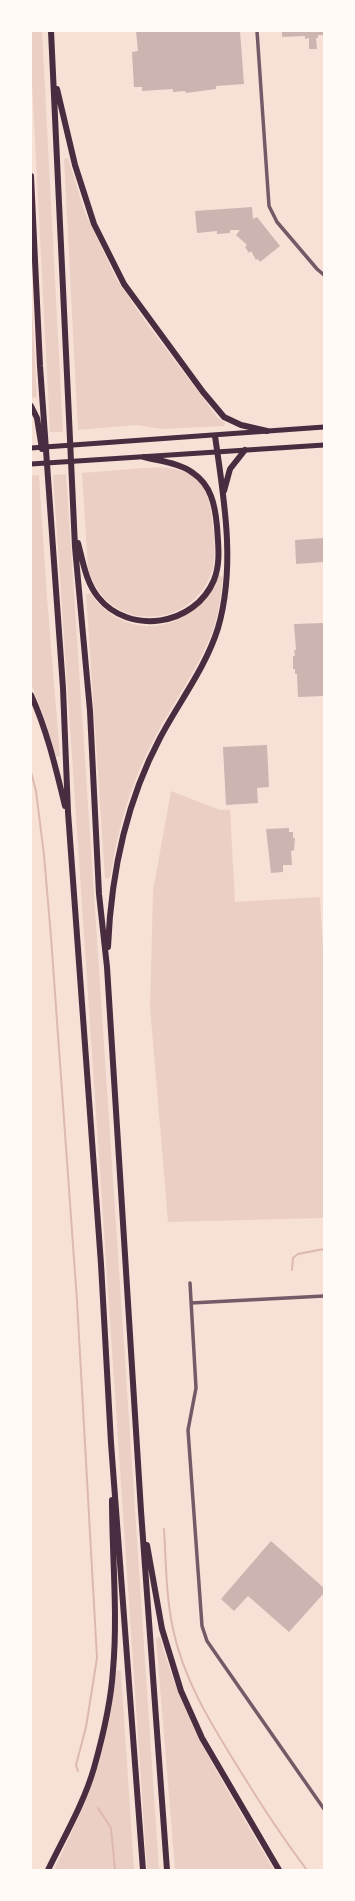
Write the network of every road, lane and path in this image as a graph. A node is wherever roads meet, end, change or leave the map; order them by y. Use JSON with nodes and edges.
{"nodes":[{"id":1,"x":52,"y":31,"type":"edge"},
{"id":2,"x":257,"y":31,"type":"edge"},
{"id":3,"x":53,"y":74,"type":"junction"},
{"id":4,"x":31,"y":176,"type":"edge"},
{"id":5,"x":324,"y":275,"type":"edge"},
{"id":6,"x":31,"y":406,"type":"edge"},
{"id":7,"x":324,"y":427,"type":"edge"},
{"id":8,"x":267,"y":431,"type":"junction"},
{"id":9,"x":215,"y":436,"type":"junction"},
{"id":10,"x":324,"y":445,"type":"edge"},
{"id":11,"x":31,"y":448,"type":"edge"},
{"id":12,"x":245,"y":450,"type":"junction"},
{"id":13,"x":217,"y":452,"type":"junction"},
{"id":14,"x":144,"y":457,"type":"junction"},
{"id":15,"x":31,"y":464,"type":"edge"},
{"id":16,"x":49,"y":488,"type":"junction"},
{"id":17,"x":223,"y":499,"type":"junction"},
{"id":18,"x":74,"y":526,"type":"junction"},
{"id":19,"x":31,"y":695,"type":"edge"},
{"id":20,"x":69,"y":822,"type":"junction"},
{"id":21,"x":107,"y":967,"type":"junction"},
{"id":22,"x":190,"y":1283,"type":"dead end"},
{"id":23,"x":324,"y":1296,"type":"edge"},
{"id":24,"x":191,"y":1303,"type":"junction"},
{"id":25,"x":111,"y":1443,"type":"junction"},
{"id":26,"x":141,"y":1511,"type":"junction"},
{"id":27,"x":324,"y":1809,"type":"edge"},
{"id":28,"x":48,"y":1870,"type":"edge"},
{"id":29,"x":143,"y":1870,"type":"edge"},
{"id":30,"x":167,"y":1870,"type":"edge"},
{"id":31,"x":279,"y":1870,"type":"edge"}],
"edges":[{"from":1,"to":3,"type":"highway"},
{"from":2,"to":5,"type":"street"},
{"from":3,"to":8,"type":"highway"},
{"from":3,"to":18,"type":"highway"},
{"from":4,"to":16,"type":"highway"},
{"from":6,"to":16,"type":"highway"},
{"from":7,"to":8,"type":"main road"},
{"from":8,"to":9,"type":"main road"},
{"from":9,"to":11,"type":"main road"},
{"from":9,"to":13,"type":"highway"},
{"from":10,"to":12,"type":"main road"},
{"from":12,"to":13,"type":"main road"},
{"from":12,"to":17,"type":"highway"},
{"from":13,"to":14,"type":"main road"},
{"from":13,"to":17,"type":"highway"},
{"from":14,"to":15,"type":"main road"},
{"from":14,"to":18,"type":"highway"},
{"from":16,"to":20,"type":"highway"},
{"from":17,"to":21,"type":"highway"},
{"from":18,"to":21,"type":"highway"},
{"from":19,"to":20,"type":"highway"},
{"from":20,"to":25,"type":"highway"},
{"from":21,"to":26,"type":"highway"},
{"from":22,"to":24,"type":"street"},
{"from":23,"to":24,"type":"street"},
{"from":24,"to":27,"type":"street"},
{"from":25,"to":28,"type":"highway"},
{"from":25,"to":29,"type":"highway"},
{"from":26,"to":30,"type":"highway"},
{"from":26,"to":31,"type":"highway"}]}
